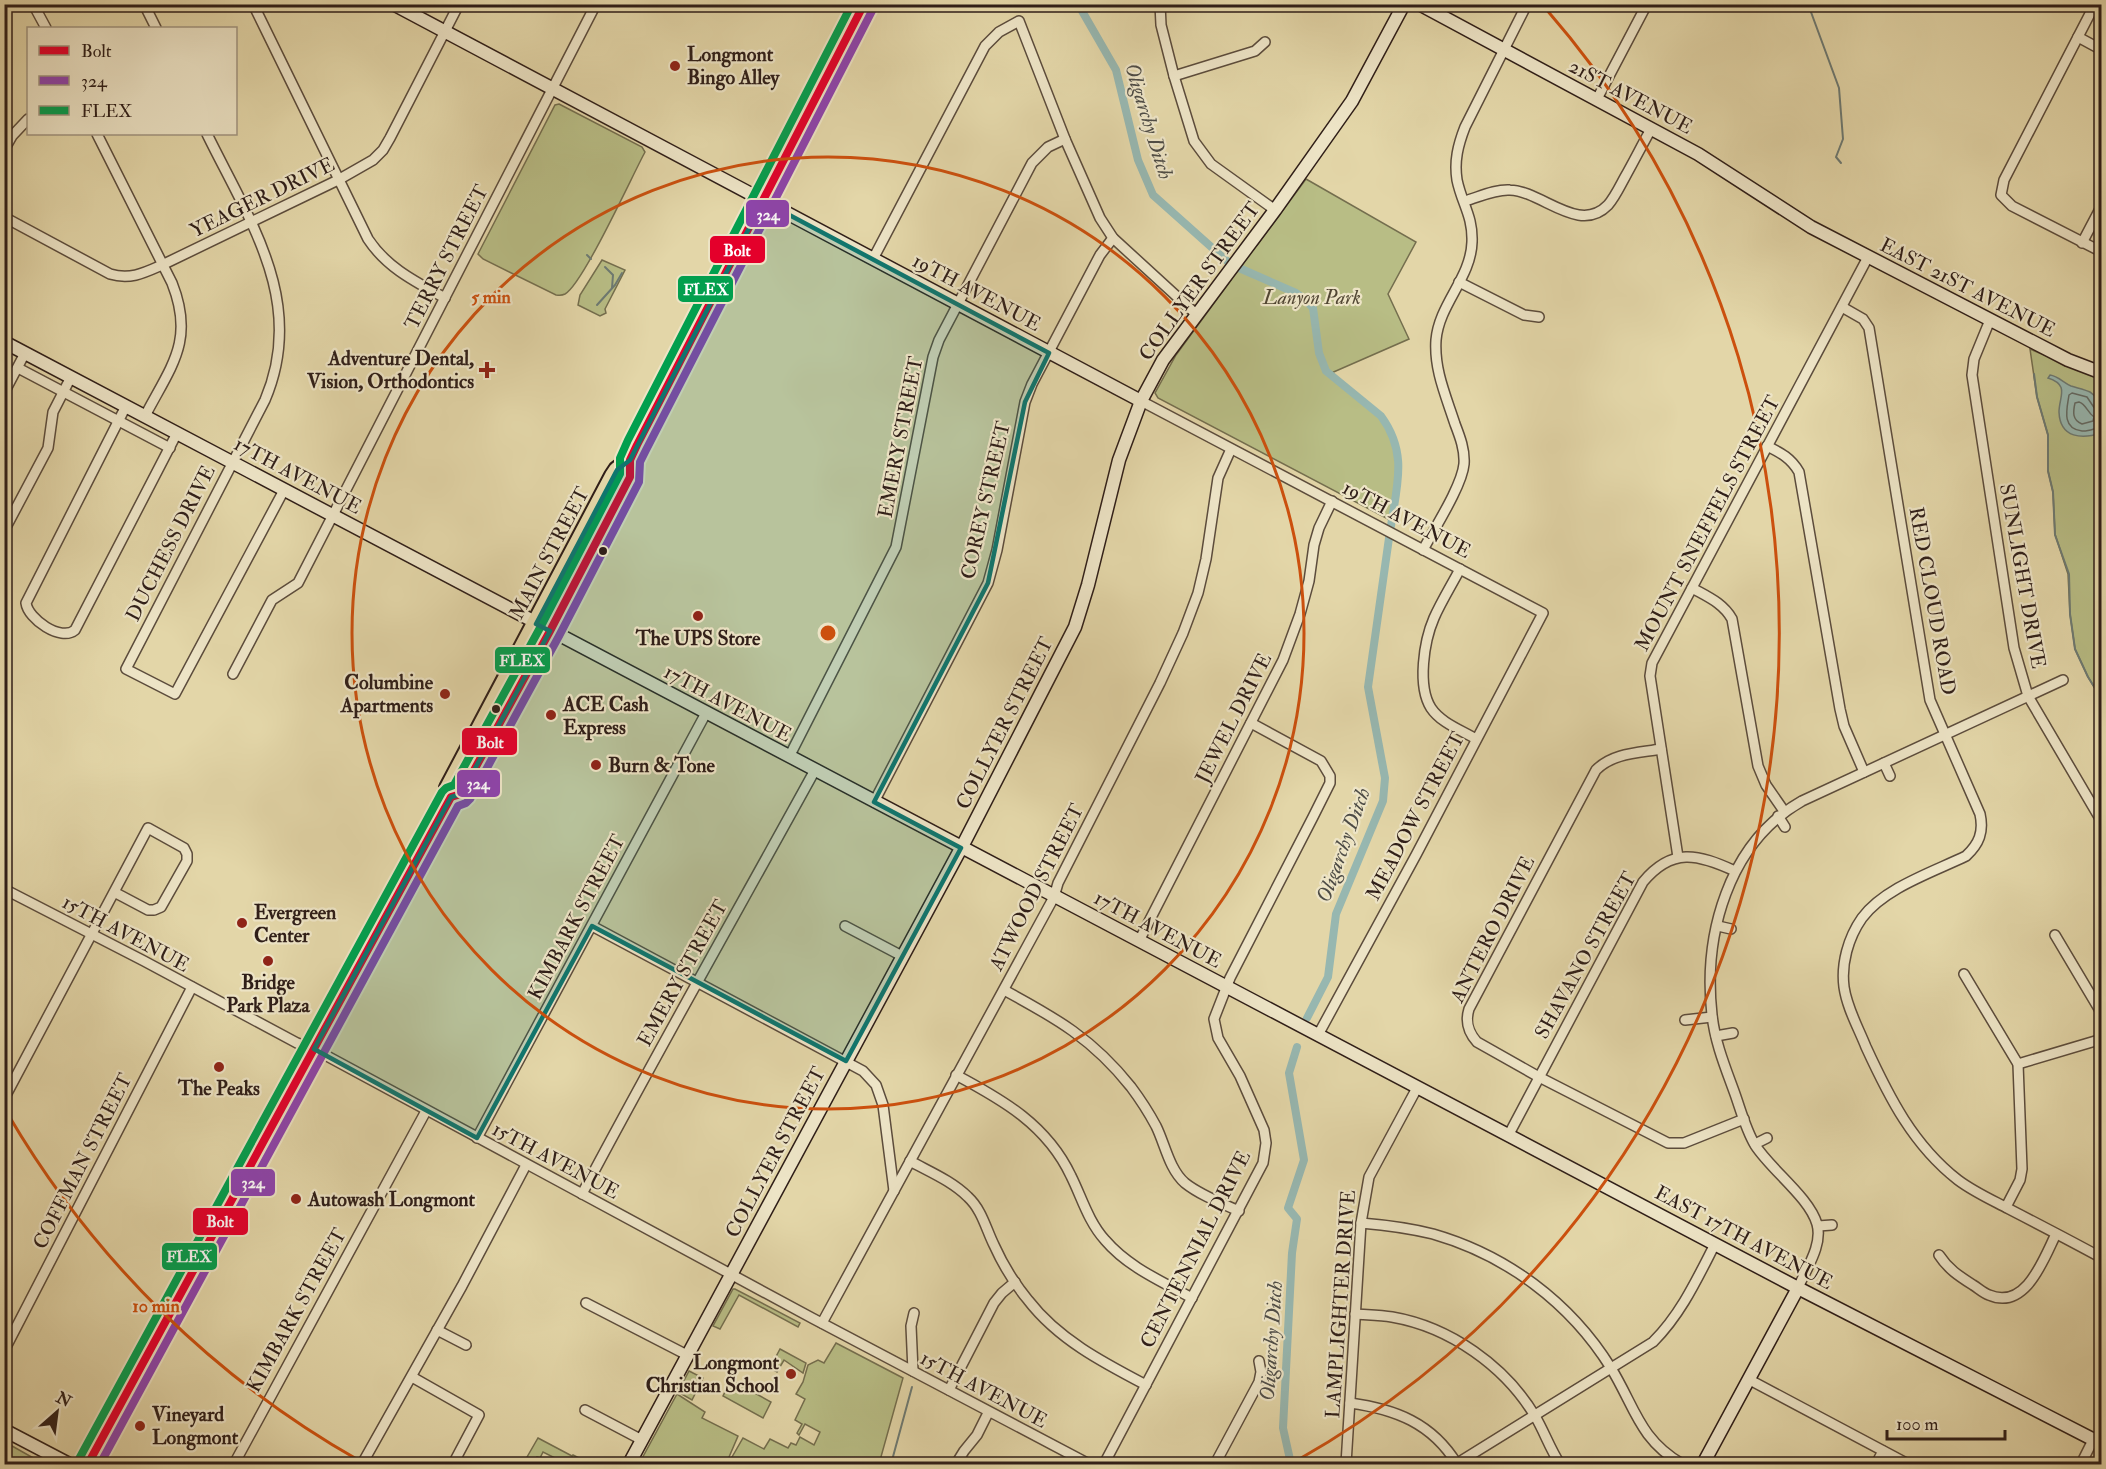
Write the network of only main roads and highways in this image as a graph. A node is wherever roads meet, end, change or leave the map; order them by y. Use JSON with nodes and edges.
{"nodes":[{"id":1,"x":862,"y":5,"type":"edge"},
{"id":2,"x":88,"y":1464,"type":"edge"}],
"edges":[{"from":1,"to":2,"type":"highway","name":"MAIN STREET"}]}
